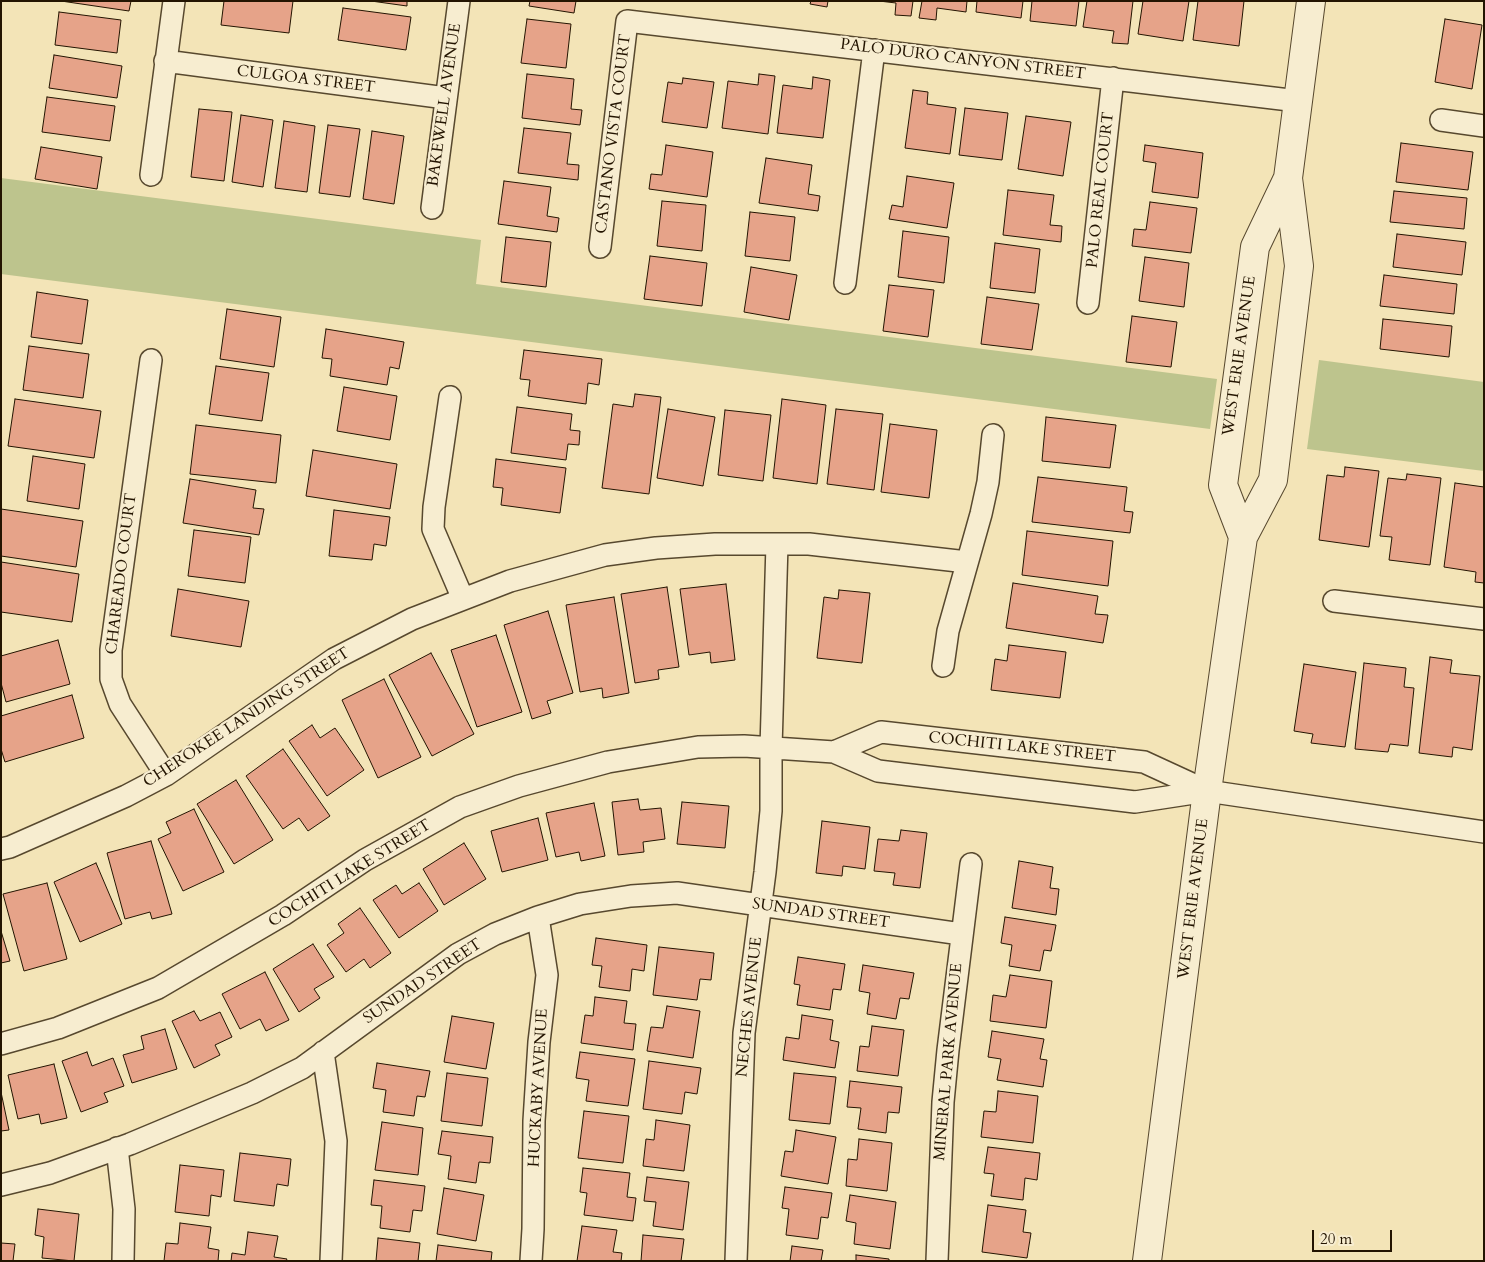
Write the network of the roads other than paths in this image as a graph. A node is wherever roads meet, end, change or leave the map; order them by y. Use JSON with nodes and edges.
{"nodes":[{"id":1,"x":174,"y":1,"type":"edge"},
{"id":2,"x":459,"y":1,"type":"edge"},
{"id":3,"x":1311,"y":1,"type":"edge"},
{"id":4,"x":627,"y":21,"type":"joint"},
{"id":5,"x":874,"y":50,"type":"junction"},
{"id":6,"x":165,"y":61,"type":"junction"},
{"id":7,"x":1113,"y":78,"type":"junction"},
{"id":8,"x":446,"y":98,"type":"junction"},
{"id":9,"x":1298,"y":101,"type":"junction"},
{"id":10,"x":1441,"y":120,"type":"dead end"},
{"id":11,"x":1484,"y":126,"type":"edge"},
{"id":12,"x":151,"y":174,"type":"dead end"},
{"id":13,"x":1288,"y":178,"type":"junction"},
{"id":14,"x":432,"y":208,"type":"dead end"},
{"id":15,"x":600,"y":247,"type":"dead end"},
{"id":16,"x":845,"y":283,"type":"dead end"},
{"id":17,"x":1088,"y":303,"type":"dead end"},
{"id":18,"x":152,"y":360,"type":"dead end"},
{"id":19,"x":450,"y":397,"type":"dead end"},
{"id":20,"x":993,"y":435,"type":"dead end"},
{"id":21,"x":1243,"y":537,"type":"junction"},
{"id":22,"x":777,"y":544,"type":"junction"},
{"id":23,"x":967,"y":562,"type":"junction"},
{"id":24,"x":463,"y":600,"type":"junction"},
{"id":25,"x":1334,"y":601,"type":"dead end"},
{"id":26,"x":1484,"y":619,"type":"edge"},
{"id":27,"x":943,"y":666,"type":"dead end"},
{"id":28,"x":771,"y":748,"type":"junction"},
{"id":29,"x":834,"y":752,"type":"junction"},
{"id":30,"x":166,"y":775,"type":"junction"},
{"id":31,"x":1208,"y":791,"type":"junction"},
{"id":32,"x":1484,"y":832,"type":"edge"},
{"id":33,"x":1,"y":849,"type":"edge"},
{"id":34,"x":971,"y":864,"type":"dead end"},
{"id":35,"x":761,"y":904,"type":"junction"},
{"id":36,"x":538,"y":917,"type":"junction"},
{"id":37,"x":961,"y":934,"type":"junction"},
{"id":38,"x":1,"y":1044,"type":"edge"},
{"id":39,"x":323,"y":1052,"type":"junction"},
{"id":40,"x":117,"y":1148,"type":"junction"},
{"id":41,"x":1,"y":1185,"type":"edge"},
{"id":42,"x":123,"y":1261,"type":"edge"},
{"id":43,"x":331,"y":1261,"type":"edge"},
{"id":44,"x":531,"y":1261,"type":"edge"},
{"id":45,"x":736,"y":1261,"type":"edge"},
{"id":46,"x":937,"y":1261,"type":"edge"},
{"id":47,"x":1147,"y":1261,"type":"edge"}],
"edges":[{"from":1,"to":6,"type":"street"},
{"from":2,"to":8,"type":"street","name":"BAKEWELL AVENUE"},
{"from":3,"to":9,"type":"street","name":"WEST ERIE AVENUE"},
{"from":4,"to":5,"type":"street","name":"PALO DURO CANYON STREET"},
{"from":4,"to":15,"type":"street","name":"CASTANO VISTA COURT"},
{"from":5,"to":7,"type":"street","name":"PALO DURO CANYON STREET"},
{"from":5,"to":16,"type":"street"},
{"from":6,"to":8,"type":"street","name":"CULGOA STREET"},
{"from":6,"to":12,"type":"street"},
{"from":7,"to":9,"type":"street","name":"PALO DURO CANYON STREET"},
{"from":7,"to":17,"type":"street","name":"PALO REAL COURT"},
{"from":8,"to":14,"type":"street","name":"BAKEWELL AVENUE"},
{"from":9,"to":13,"type":"street","name":"WEST ERIE AVENUE"},
{"from":10,"to":11,"type":"street"},
{"from":13,"to":21,"type":"street","name":"WEST ERIE AVENUE"},
{"from":13,"to":21,"type":"street","name":"WEST ERIE AVENUE"},
{"from":18,"to":30,"type":"street","name":"CHAREADO COURT"},
{"from":19,"to":24,"type":"street"},
{"from":20,"to":23,"type":"street"},
{"from":21,"to":31,"type":"street","name":"WEST ERIE AVENUE"},
{"from":22,"to":23,"type":"street","name":"CHEROKEE LANDING STREET"},
{"from":22,"to":24,"type":"street","name":"CHEROKEE LANDING STREET"},
{"from":22,"to":28,"type":"street","name":"NECHES AVENUE"},
{"from":23,"to":27,"type":"street"},
{"from":24,"to":30,"type":"street","name":"CHEROKEE LANDING STREET"},
{"from":25,"to":26,"type":"street"},
{"from":28,"to":29,"type":"street","name":"COCHITI LAKE STREET"},
{"from":28,"to":35,"type":"street","name":"NECHES AVENUE"},
{"from":28,"to":38,"type":"street","name":"COCHITI LAKE STREET"},
{"from":29,"to":31,"type":"street","name":"COCHITI LAKE STREET"},
{"from":29,"to":31,"type":"street","name":"COCHITI LAKE STREET"},
{"from":30,"to":33,"type":"street","name":"CHEROKEE LANDING STREET"},
{"from":31,"to":32,"type":"street","name":"COCHITI LAKE STREET"},
{"from":31,"to":47,"type":"street","name":"WEST ERIE AVENUE"},
{"from":34,"to":37,"type":"street","name":"MINERAL PARK AVENUE"},
{"from":35,"to":36,"type":"street","name":"SUNDAD STREET"},
{"from":35,"to":37,"type":"street","name":"SUNDAD STREET"},
{"from":35,"to":45,"type":"street","name":"NECHES AVENUE"},
{"from":36,"to":39,"type":"street","name":"SUNDAD STREET"},
{"from":36,"to":44,"type":"street","name":"HUCKABY AVENUE"},
{"from":37,"to":46,"type":"street","name":"MINERAL PARK AVENUE"},
{"from":39,"to":40,"type":"street","name":"SUNDAD STREET"},
{"from":39,"to":43,"type":"street"},
{"from":40,"to":41,"type":"street","name":"SUNDAD STREET"},
{"from":40,"to":42,"type":"street"}]}
